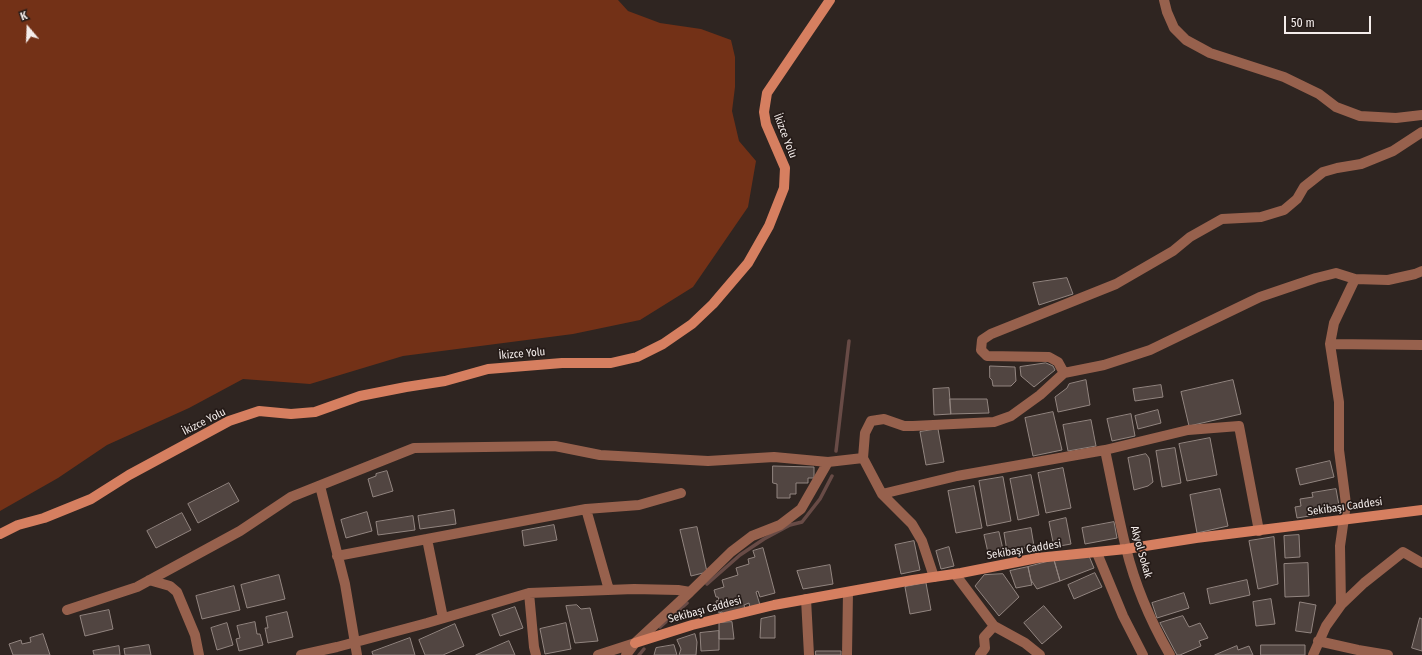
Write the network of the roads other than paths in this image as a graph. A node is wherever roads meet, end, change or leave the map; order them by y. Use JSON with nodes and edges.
{"nodes":[{"id":1,"x":830,"y":0,"type":"edge"},
{"id":2,"x":1164,"y":0,"type":"edge"},
{"id":3,"x":1422,"y":115,"type":"edge"},
{"id":4,"x":1422,"y":132,"type":"edge"},
{"id":5,"x":1422,"y":271,"type":"edge"},
{"id":6,"x":1355,"y":279,"type":"junction"},
{"id":7,"x":1330,"y":344,"type":"junction"},
{"id":8,"x":1422,"y":345,"type":"edge"},
{"id":9,"x":1064,"y":372,"type":"junction"},
{"id":10,"x":1105,"y":450,"type":"junction"},
{"id":11,"x":863,"y":458,"type":"junction"},
{"id":12,"x":828,"y":462,"type":"junction"},
{"id":13,"x":320,"y":486,"type":"junction"},
{"id":14,"x":681,"y":493,"type":"dead end"},
{"id":15,"x":882,"y":494,"type":"junction"},
{"id":16,"x":586,"y":509,"type":"junction"},
{"id":17,"x":1422,"y":510,"type":"edge"},
{"id":18,"x":1345,"y":519,"type":"junction"},
{"id":19,"x":1259,"y":531,"type":"junction"},
{"id":20,"x":0,"y":534,"type":"edge"},
{"id":21,"x":427,"y":539,"type":"junction"},
{"id":22,"x":1126,"y":549,"type":"junction"},
{"id":23,"x":1097,"y":553,"type":"junction"},
{"id":24,"x":336,"y":556,"type":"junction"},
{"id":25,"x":1422,"y":563,"type":"edge"},
{"id":26,"x":955,"y":574,"type":"junction"},
{"id":27,"x":934,"y":576,"type":"junction"},
{"id":28,"x":149,"y":580,"type":"junction"},
{"id":29,"x":609,"y":590,"type":"junction"},
{"id":30,"x":690,"y":592,"type":"junction"},
{"id":31,"x":848,"y":592,"type":"junction"},
{"id":32,"x":528,"y":593,"type":"junction"},
{"id":33,"x":806,"y":600,"type":"junction"},
{"id":34,"x":1341,"y":604,"type":"junction"},
{"id":35,"x":66,"y":610,"type":"dead end"},
{"id":36,"x":443,"y":618,"type":"junction"},
{"id":37,"x":994,"y":626,"type":"junction"},
{"id":38,"x":1318,"y":641,"type":"junction"},
{"id":39,"x":355,"y":642,"type":"junction"},
{"id":40,"x":635,"y":642,"type":"junction"},
{"id":41,"x":985,"y":653,"type":"edge"},
{"id":42,"x":199,"y":655,"type":"edge"},
{"id":43,"x":301,"y":655,"type":"edge"},
{"id":44,"x":357,"y":655,"type":"edge"},
{"id":45,"x":536,"y":655,"type":"edge"},
{"id":46,"x":598,"y":655,"type":"edge"},
{"id":47,"x":626,"y":655,"type":"edge"},
{"id":48,"x":809,"y":655,"type":"edge"},
{"id":49,"x":847,"y":655,"type":"edge"},
{"id":50,"x":1040,"y":655,"type":"edge"},
{"id":51,"x":1143,"y":655,"type":"edge"},
{"id":52,"x":1170,"y":655,"type":"edge"},
{"id":53,"x":1313,"y":655,"type":"edge"},
{"id":54,"x":1388,"y":655,"type":"edge"}],
"edges":[{"from":1,"to":20,"type":"street","name":"İkizce Yolu"},
{"from":2,"to":3,"type":"street"},
{"from":4,"to":9,"type":"street"},
{"from":5,"to":6,"type":"street"},
{"from":6,"to":7,"type":"street"},
{"from":6,"to":9,"type":"street"},
{"from":7,"to":8,"type":"street"},
{"from":7,"to":18,"type":"street"},
{"from":9,"to":11,"type":"street"},
{"from":10,"to":15,"type":"street"},
{"from":10,"to":19,"type":"street"},
{"from":10,"to":22,"type":"street","name":"Akyol Sokak"},
{"from":11,"to":12,"type":"street"},
{"from":11,"to":15,"type":"street"},
{"from":12,"to":13,"type":"street"},
{"from":12,"to":30,"type":"street"},
{"from":13,"to":24,"type":"street"},
{"from":13,"to":28,"type":"street"},
{"from":14,"to":16,"type":"street"},
{"from":15,"to":27,"type":"street"},
{"from":16,"to":21,"type":"street"},
{"from":16,"to":29,"type":"street"},
{"from":17,"to":18,"type":"street","name":"Sekibaşı Caddesi"},
{"from":18,"to":19,"type":"street","name":"Sekibaşı Caddesi"},
{"from":18,"to":34,"type":"street"},
{"from":19,"to":22,"type":"street","name":"Sekibaşı Caddesi"},
{"from":21,"to":24,"type":"street"},
{"from":21,"to":36,"type":"street"},
{"from":22,"to":23,"type":"street","name":"Sekibaşı Caddesi"},
{"from":22,"to":52,"type":"street","name":"Akyol Sokak"},
{"from":23,"to":26,"type":"street","name":"Sekibaşı Caddesi"},
{"from":23,"to":51,"type":"street"},
{"from":24,"to":39,"type":"street"},
{"from":25,"to":34,"type":"street"},
{"from":26,"to":27,"type":"street","name":"Sekibaşı Caddesi"},
{"from":26,"to":37,"type":"street"},
{"from":27,"to":31,"type":"street","name":"Sekibaşı Caddesi"},
{"from":28,"to":35,"type":"street"},
{"from":28,"to":42,"type":"street"},
{"from":29,"to":30,"type":"street"},
{"from":29,"to":32,"type":"street"},
{"from":30,"to":40,"type":"street"},
{"from":31,"to":33,"type":"street","name":"Sekibaşı Caddesi"},
{"from":31,"to":49,"type":"street"},
{"from":32,"to":36,"type":"street"},
{"from":32,"to":45,"type":"street"},
{"from":33,"to":40,"type":"street","name":"Sekibaşı Caddesi"},
{"from":33,"to":48,"type":"street"},
{"from":34,"to":38,"type":"street"},
{"from":36,"to":39,"type":"street"},
{"from":37,"to":41,"type":"street"},
{"from":37,"to":50,"type":"street"},
{"from":38,"to":53,"type":"street"},
{"from":38,"to":54,"type":"street"},
{"from":39,"to":43,"type":"street"},
{"from":39,"to":44,"type":"street"},
{"from":40,"to":46,"type":"street"},
{"from":40,"to":47,"type":"street"}]}
